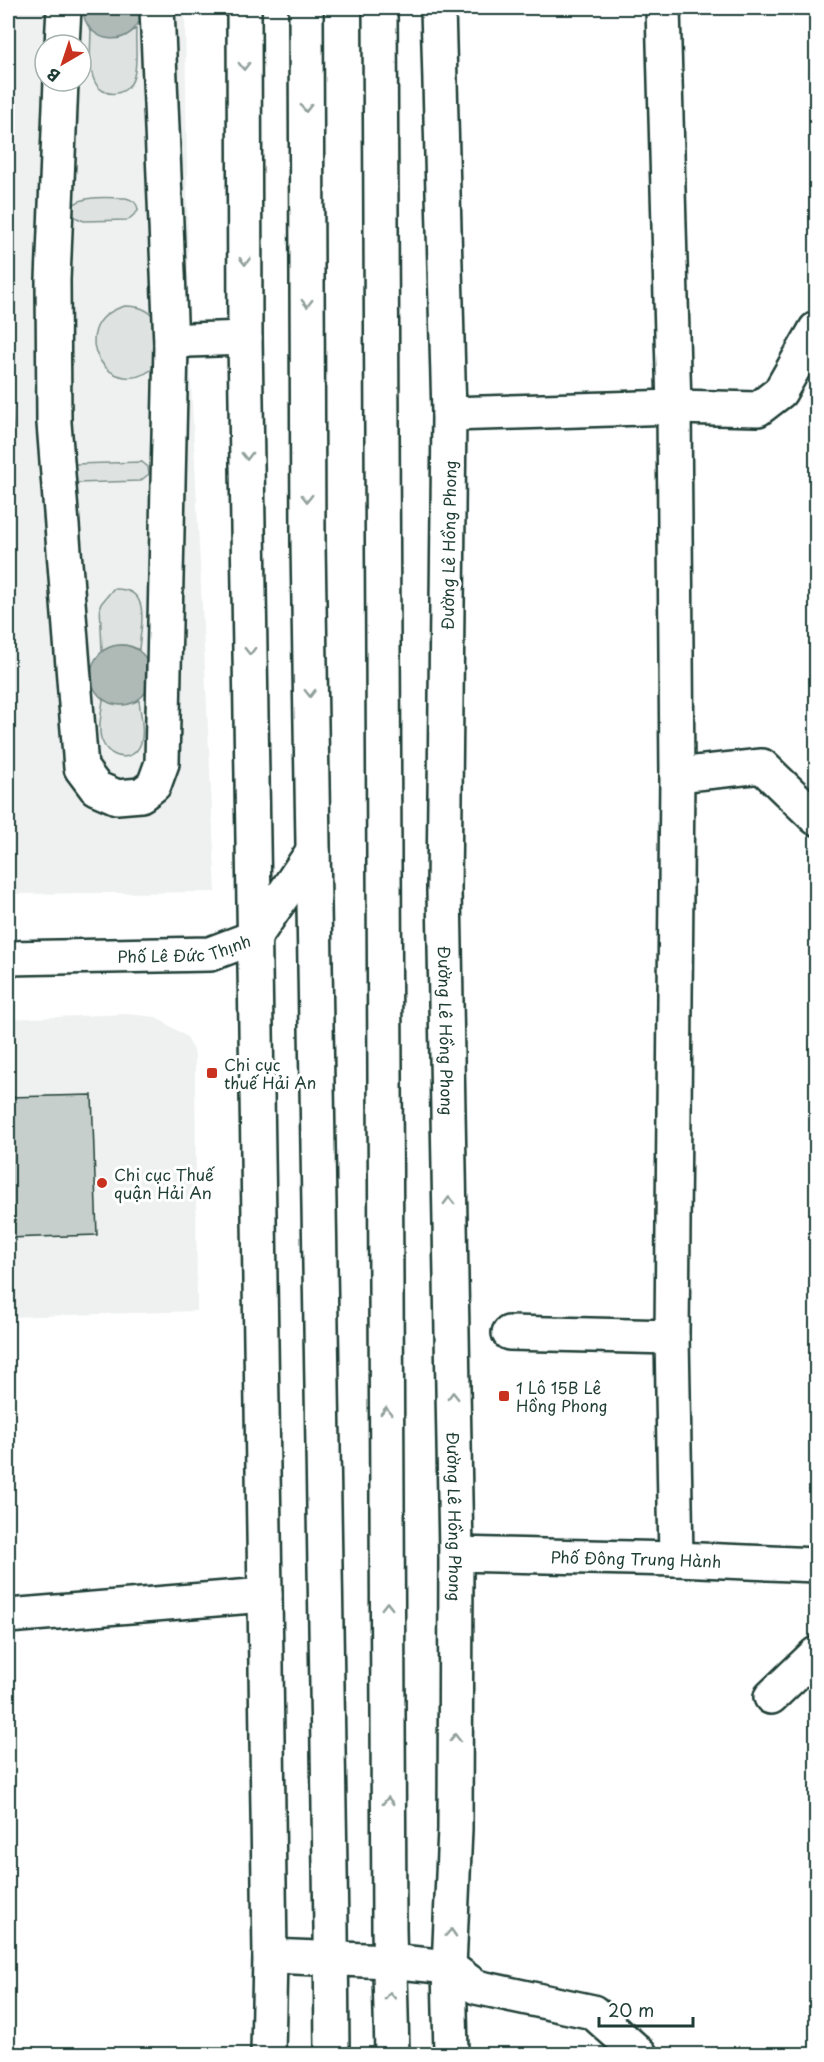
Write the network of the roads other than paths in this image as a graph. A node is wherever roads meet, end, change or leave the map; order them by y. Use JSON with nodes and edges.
{"nodes":[{"id":1,"x":64,"y":8,"type":"edge"},
{"id":2,"x":157,"y":8,"type":"edge"},
{"id":3,"x":244,"y":8,"type":"edge"},
{"id":4,"x":306,"y":8,"type":"edge"},
{"id":5,"x":380,"y":8,"type":"edge"},
{"id":6,"x":438,"y":8,"type":"edge"},
{"id":7,"x":663,"y":8,"type":"edge"},
{"id":8,"x":63,"y":33,"type":"edge"},
{"id":9,"x":61,"y":93,"type":"edge"},
{"id":10,"x":816,"y":329,"type":"edge"},
{"id":11,"x":244,"y":338,"type":"junction"},
{"id":12,"x":171,"y":344,"type":"junction"},
{"id":13,"x":674,"y":407,"type":"junction"},
{"id":14,"x":449,"y":414,"type":"junction"},
{"id":15,"x":677,"y":775,"type":"junction"},
{"id":16,"x":816,"y":818,"type":"edge"},
{"id":17,"x":313,"y":851,"type":"junction"},
{"id":18,"x":255,"y":938,"type":"junction"},
{"id":19,"x":8,"y":958,"type":"edge"},
{"id":20,"x":509,"y":1333,"type":"dead end"},
{"id":21,"x":672,"y":1337,"type":"junction"},
{"id":22,"x":456,"y":1554,"type":"junction"},
{"id":23,"x":676,"y":1559,"type":"junction"},
{"id":24,"x":816,"y":1565,"type":"edge"},
{"id":25,"x":265,"y":1595,"type":"junction"},
{"id":26,"x":8,"y":1616,"type":"edge"},
{"id":27,"x":816,"y":1654,"type":"edge"},
{"id":28,"x":771,"y":1697,"type":"dead end"},
{"id":29,"x":270,"y":1956,"type":"junction"},
{"id":30,"x":332,"y":1959,"type":"junction"},
{"id":31,"x":389,"y":1961,"type":"junction"},
{"id":32,"x":449,"y":1967,"type":"junction"},
{"id":33,"x":268,"y":2055,"type":"edge"},
{"id":34,"x":332,"y":2055,"type":"edge"},
{"id":35,"x":392,"y":2055,"type":"edge"},
{"id":36,"x":451,"y":2055,"type":"edge"},
{"id":37,"x":640,"y":2055,"type":"edge"}],
"edges":[{"from":1,"to":8,"type":"main road"},
{"from":2,"to":12,"type":"main road"},
{"from":3,"to":11,"type":"main road","one_way":true},
{"from":4,"to":17,"type":"main road","one_way":true},
{"from":31,"to":5,"type":"main road","one_way":true},
{"from":6,"to":14,"type":"main road","name":"Đường Lê Hồng Phong"},
{"from":7,"to":13,"type":"main road"},
{"from":9,"to":12,"type":"main road"},
{"from":10,"to":13,"type":"main road"},
{"from":11,"to":12,"type":"main road"},
{"from":11,"to":18,"type":"main road","one_way":true},
{"from":13,"to":14,"type":"main road"},
{"from":13,"to":15,"type":"main road"},
{"from":22,"to":14,"type":"main road","name":"Đường Lê Hồng Phong","one_way":true},
{"from":15,"to":16,"type":"main road"},
{"from":15,"to":21,"type":"main road"},
{"from":17,"to":18,"type":"main road","name":"Phố Lê Đức Thịnh"},
{"from":17,"to":30,"type":"main road"},
{"from":18,"to":19,"type":"main road","name":"Phố Lê Đức Thịnh"},
{"from":18,"to":25,"type":"main road"},
{"from":20,"to":21,"type":"main road"},
{"from":21,"to":23,"type":"main road"},
{"from":22,"to":23,"type":"main road","name":"Phố Đông Trung Hành"},
{"from":32,"to":22,"type":"main road","name":"Đường Lê Hồng Phong","one_way":true},
{"from":23,"to":24,"type":"main road","name":"Phố Đông Trung Hành"},
{"from":25,"to":26,"type":"main road"},
{"from":25,"to":29,"type":"main road"},
{"from":27,"to":28,"type":"main road"},
{"from":29,"to":30,"type":"main road"},
{"from":29,"to":33,"type":"main road"},
{"from":30,"to":31,"type":"main road"},
{"from":30,"to":34,"type":"main road"},
{"from":31,"to":32,"type":"main road"},
{"from":35,"to":31,"type":"main road","one_way":true},
{"from":32,"to":36,"type":"main road","name":"Đường Lê Hồng Phong"},
{"from":32,"to":37,"type":"main road"}]}
